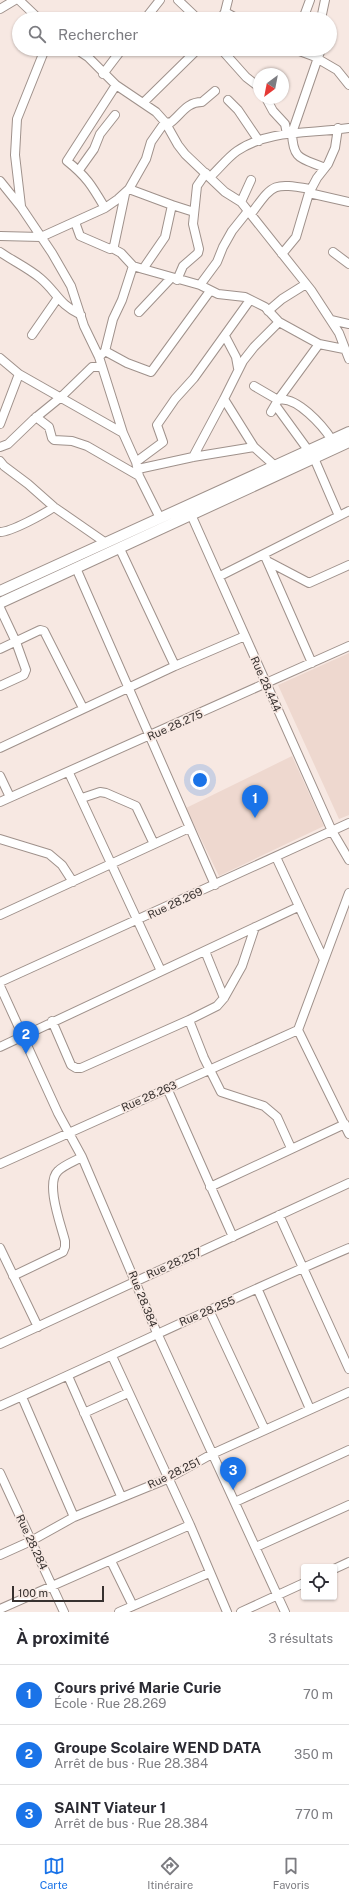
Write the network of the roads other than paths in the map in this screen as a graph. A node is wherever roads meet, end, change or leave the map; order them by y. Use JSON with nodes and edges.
{"nodes":[{"id":1,"x":15,"y":0,"type":"edge"},
{"id":2,"x":19,"y":0,"type":"edge"},
{"id":3,"x":160,"y":0,"type":"edge"},
{"id":4,"x":178,"y":0,"type":"edge"},
{"id":5,"x":228,"y":0,"type":"edge"},
{"id":6,"x":310,"y":0,"type":"edge"},
{"id":7,"x":325,"y":0,"type":"edge"},
{"id":8,"x":0,"y":9,"type":"edge"},
{"id":9,"x":32,"y":12,"type":"edge"},
{"id":10,"x":151,"y":12,"type":"edge"},
{"id":11,"x":191,"y":12,"type":"edge"},
{"id":12,"x":224,"y":12,"type":"edge"},
{"id":13,"x":306,"y":12,"type":"edge"},
{"id":14,"x":322,"y":12,"type":"edge"},
{"id":15,"x":42,"y":56,"type":"edge"},
{"id":16,"x":86,"y":56,"type":"edge"},
{"id":17,"x":117,"y":56,"type":"edge"},
{"id":18,"x":187,"y":56,"type":"edge"},
{"id":19,"x":227,"y":56,"type":"edge"},
{"id":20,"x":312,"y":56,"type":"edge"},
{"id":21,"x":317,"y":58,"type":"junction"},
{"id":22,"x":103,"y":74,"type":"junction"},
{"id":23,"x":253,"y":82,"type":"edge"},
{"id":24,"x":116,"y":85,"type":"junction"},
{"id":25,"x":349,"y":85,"type":"edge"},
{"id":26,"x":215,"y":91,"type":"dead end"},
{"id":27,"x":228,"y":100,"type":"dead end"},
{"id":28,"x":143,"y":103,"type":"junction"},
{"id":29,"x":269,"y":104,"type":"edge"},
{"id":30,"x":114,"y":115,"type":"dead end"},
{"id":31,"x":165,"y":122,"type":"junction"},
{"id":32,"x":338,"y":128,"type":"junction"},
{"id":33,"x":349,"y":128,"type":"edge"},
{"id":34,"x":290,"y":133,"type":"junction"},
{"id":35,"x":259,"y":141,"type":"junction"},
{"id":36,"x":325,"y":168,"type":"junction"},
{"id":37,"x":79,"y":170,"type":"junction"},
{"id":38,"x":208,"y":175,"type":"junction"},
{"id":39,"x":251,"y":180,"type":"dead end"},
{"id":40,"x":0,"y":181,"type":"edge"},
{"id":41,"x":310,"y":191,"type":"junction"},
{"id":42,"x":127,"y":192,"type":"junction"},
{"id":43,"x":241,"y":202,"type":"junction"},
{"id":44,"x":349,"y":202,"type":"edge"},
{"id":45,"x":172,"y":205,"type":"junction"},
{"id":46,"x":21,"y":207,"type":"junction"},
{"id":47,"x":104,"y":208,"type":"junction"},
{"id":48,"x":194,"y":212,"type":"junction"},
{"id":49,"x":250,"y":213,"type":"junction"},
{"id":50,"x":75,"y":222,"type":"junction"},
{"id":51,"x":0,"y":228,"type":"edge"},
{"id":52,"x":0,"y":236,"type":"edge"},
{"id":53,"x":12,"y":237,"type":"junction"},
{"id":54,"x":41,"y":237,"type":"junction"},
{"id":55,"x":112,"y":248,"type":"junction"},
{"id":56,"x":0,"y":252,"type":"edge"},
{"id":57,"x":332,"y":252,"type":"dead end"},
{"id":58,"x":282,"y":254,"type":"junction"},
{"id":59,"x":349,"y":264,"type":"edge"},
{"id":60,"x":133,"y":266,"type":"junction"},
{"id":61,"x":143,"y":269,"type":"junction"},
{"id":62,"x":174,"y":279,"type":"junction"},
{"id":63,"x":306,"y":284,"type":"junction"},
{"id":64,"x":200,"y":285,"type":"junction"},
{"id":65,"x":210,"y":291,"type":"junction"},
{"id":66,"x":57,"y":298,"type":"junction"},
{"id":67,"x":250,"y":300,"type":"junction"},
{"id":68,"x":268,"y":311,"type":"junction"},
{"id":69,"x":140,"y":312,"type":"dead end"},
{"id":70,"x":81,"y":315,"type":"junction"},
{"id":71,"x":331,"y":320,"type":"junction"},
{"id":72,"x":279,"y":322,"type":"junction"},
{"id":73,"x":349,"y":324,"type":"edge"},
{"id":74,"x":32,"y":335,"type":"dead end"},
{"id":75,"x":225,"y":336,"type":"junction"},
{"id":76,"x":319,"y":344,"type":"junction"},
{"id":77,"x":344,"y":349,"type":"junction"},
{"id":78,"x":105,"y":351,"type":"junction"},
{"id":79,"x":99,"y":357,"type":"junction"},
{"id":80,"x":0,"y":358,"type":"edge"},
{"id":81,"x":349,"y":360,"type":"edge"},
{"id":82,"x":102,"y":367,"type":"junction"},
{"id":83,"x":238,"y":368,"type":"junction"},
{"id":84,"x":19,"y":374,"type":"junction"},
{"id":85,"x":254,"y":386,"type":"dead end"},
{"id":86,"x":61,"y":397,"type":"junction"},
{"id":87,"x":224,"y":399,"type":"junction"},
{"id":88,"x":275,"y":406,"type":"junction"},
{"id":89,"x":36,"y":417,"type":"junction"},
{"id":90,"x":0,"y":424,"type":"edge"},
{"id":91,"x":349,"y":432,"type":"edge"},
{"id":92,"x":123,"y":433,"type":"junction"},
{"id":93,"x":332,"y":440,"type":"junction"},
{"id":94,"x":349,"y":442,"type":"edge"},
{"id":95,"x":0,"y":447,"type":"edge"},
{"id":96,"x":254,"y":447,"type":"junction"},
{"id":97,"x":311,"y":454,"type":"junction"},
{"id":98,"x":193,"y":457,"type":"junction"},
{"id":99,"x":274,"y":465,"type":"junction"},
{"id":100,"x":1,"y":467,"type":"edge"},
{"id":101,"x":138,"y":469,"type":"junction"},
{"id":102,"x":187,"y":505,"type":"junction"},
{"id":103,"x":54,"y":506,"type":"junction"},
{"id":104,"x":349,"y":511,"type":"edge"},
{"id":105,"x":192,"y":516,"type":"junction"},
{"id":106,"x":339,"y":516,"type":"junction"},
{"id":107,"x":160,"y":518,"type":"junction"},
{"id":108,"x":0,"y":532,"type":"edge"},
{"id":109,"x":106,"y":543,"type":"junction"},
{"id":110,"x":120,"y":549,"type":"junction"},
{"id":111,"x":264,"y":554,"type":"junction"},
{"id":112,"x":269,"y":562,"type":"junction"},
{"id":113,"x":349,"y":565,"type":"edge"},
{"id":114,"x":76,"y":568,"type":"junction"},
{"id":115,"x":220,"y":576,"type":"junction"},
{"id":116,"x":0,"y":591,"type":"edge"},
{"id":117,"x":0,"y":603,"type":"edge"},
{"id":118,"x":0,"y":608,"type":"edge"},
{"id":119,"x":245,"y":636,"type":"junction"},
{"id":120,"x":16,"y":642,"type":"junction"},
{"id":121,"x":349,"y":646,"type":"edge"},
{"id":122,"x":0,"y":649,"type":"edge"},
{"id":123,"x":312,"y":663,"type":"junction"},
{"id":124,"x":175,"y":666,"type":"junction"},
{"id":125,"x":266,"y":684,"type":"junction"},
{"id":126,"x":0,"y":686,"type":"edge"},
{"id":127,"x":130,"y":688,"type":"junction"},
{"id":128,"x":83,"y":708,"type":"junction"},
{"id":129,"x":149,"y":736,"type":"junction"},
{"id":130,"x":0,"y":748,"type":"edge"},
{"id":131,"x":69,"y":773,"type":"junction"},
{"id":132,"x":0,"y":776,"type":"edge"},
{"id":133,"x":10,"y":797,"type":"junction"},
{"id":134,"x":82,"y":798,"type":"junction"},
{"id":135,"x":0,"y":802,"type":"edge"},
{"id":136,"x":349,"y":823,"type":"edge"},
{"id":137,"x":189,"y":828,"type":"junction"},
{"id":138,"x":332,"y":831,"type":"junction"},
{"id":139,"x":0,"y":839,"type":"edge"},
{"id":140,"x":154,"y":844,"type":"junction"},
{"id":141,"x":276,"y":857,"type":"junction"},
{"id":142,"x":349,"y":860,"type":"edge"},
{"id":143,"x":113,"y":864,"type":"junction"},
{"id":144,"x":73,"y":882,"type":"junction"},
{"id":145,"x":215,"y":885,"type":"junction"},
{"id":146,"x":349,"y":896,"type":"edge"},
{"id":147,"x":298,"y":907,"type":"junction"},
{"id":148,"x":0,"y":915,"type":"edge"},
{"id":149,"x":136,"y":921,"type":"junction"},
{"id":150,"x":255,"y":927,"type":"junction"},
{"id":151,"x":204,"y":950,"type":"junction"},
{"id":152,"x":324,"y":960,"type":"junction"},
{"id":153,"x":161,"y":971,"type":"junction"},
{"id":154,"x":0,"y":982,"type":"edge"},
{"id":155,"x":0,"y":986,"type":"edge"},
{"id":156,"x":224,"y":998,"type":"junction"},
{"id":157,"x":189,"y":1020,"type":"junction"},
{"id":158,"x":52,"y":1021,"type":"junction"},
{"id":159,"x":298,"y":1030,"type":"junction"},
{"id":160,"x":23,"y":1036,"type":"junction"},
{"id":161,"x":0,"y":1046,"type":"edge"},
{"id":162,"x":210,"y":1069,"type":"junction"},
{"id":163,"x":167,"y":1088,"type":"junction"},
{"id":164,"x":345,"y":1124,"type":"junction"},
{"id":165,"x":68,"y":1133,"type":"junction"},
{"id":166,"x":349,"y":1134,"type":"edge"},
{"id":167,"x":291,"y":1148,"type":"junction"},
{"id":168,"x":82,"y":1157,"type":"junction"},
{"id":169,"x":0,"y":1164,"type":"edge"},
{"id":170,"x":349,"y":1183,"type":"edge"},
{"id":171,"x":210,"y":1188,"type":"junction"},
{"id":172,"x":279,"y":1216,"type":"junction"},
{"id":173,"x":233,"y":1238,"type":"junction"},
{"id":174,"x":0,"y":1248,"type":"edge"},
{"id":175,"x":349,"y":1248,"type":"edge"},
{"id":176,"x":303,"y":1268,"type":"junction"},
{"id":177,"x":13,"y":1276,"type":"junction"},
{"id":178,"x":136,"y":1280,"type":"junction"},
{"id":179,"x":258,"y":1290,"type":"junction"},
{"id":180,"x":209,"y":1310,"type":"junction"},
{"id":181,"x":38,"y":1327,"type":"junction"},
{"id":182,"x":157,"y":1333,"type":"junction"},
{"id":183,"x":0,"y":1344,"type":"edge"},
{"id":184,"x":112,"y":1356,"type":"junction"},
{"id":185,"x":349,"y":1369,"type":"edge"},
{"id":186,"x":68,"y":1376,"type":"junction"},
{"id":187,"x":349,"y":1392,"type":"edge"},
{"id":188,"x":128,"y":1393,"type":"junction"},
{"id":189,"x":22,"y":1396,"type":"junction"},
{"id":190,"x":0,"y":1406,"type":"edge"},
{"id":191,"x":310,"y":1409,"type":"junction"},
{"id":192,"x":84,"y":1413,"type":"junction"},
{"id":193,"x":265,"y":1430,"type":"junction"},
{"id":194,"x":349,"y":1450,"type":"edge"},
{"id":195,"x":212,"y":1454,"type":"junction"},
{"id":196,"x":0,"y":1473,"type":"edge"},
{"id":197,"x":167,"y":1479,"type":"junction"},
{"id":198,"x":121,"y":1496,"type":"junction"},
{"id":199,"x":235,"y":1502,"type":"junction"},
{"id":200,"x":349,"y":1505,"type":"edge"},
{"id":201,"x":74,"y":1517,"type":"junction"},
{"id":202,"x":190,"y":1525,"type":"junction"},
{"id":203,"x":31,"y":1541,"type":"junction"},
{"id":204,"x":256,"y":1547,"type":"junction"},
{"id":205,"x":0,"y":1555,"type":"edge"},
{"id":206,"x":111,"y":1561,"type":"junction"},
{"id":207,"x":349,"y":1562,"type":"edge"},
{"id":208,"x":337,"y":1568,"type":"edge"},
{"id":209,"x":209,"y":1573,"type":"junction"},
{"id":210,"x":301,"y":1584,"type":"edge"},
{"id":211,"x":52,"y":1586,"type":"junction"},
{"id":212,"x":277,"y":1595,"type":"junction"},
{"id":213,"x":133,"y":1606,"type":"junction"},
{"id":214,"x":0,"y":1609,"type":"edge"},
{"id":215,"x":64,"y":1612,"type":"edge"},
{"id":216,"x":119,"y":1612,"type":"edge"},
{"id":217,"x":227,"y":1612,"type":"edge"},
{"id":218,"x":241,"y":1612,"type":"edge"},
{"id":219,"x":285,"y":1612,"type":"edge"}],
"edges":[{"from":1,"to":8,"type":"street"},
{"from":2,"to":9,"type":"street"},
{"from":3,"to":10,"type":"street"},
{"from":4,"to":11,"type":"street"},
{"from":5,"to":12,"type":"street"},
{"from":6,"to":13,"type":"street"},
{"from":7,"to":14,"type":"street"},
{"from":15,"to":46,"type":"street"},
{"from":16,"to":22,"type":"street"},
{"from":17,"to":22,"type":"street"},
{"from":18,"to":28,"type":"street"},
{"from":19,"to":23,"type":"street"},
{"from":20,"to":21,"type":"street"},
{"from":21,"to":25,"type":"street"},
{"from":21,"to":34,"type":"street"},
{"from":22,"to":24,"type":"street"},
{"from":24,"to":28,"type":"street"},
{"from":24,"to":37,"type":"street"},
{"from":26,"to":31,"type":"street"},
{"from":27,"to":35,"type":"street"},
{"from":28,"to":31,"type":"street"},
{"from":29,"to":34,"type":"street"},
{"from":30,"to":37,"type":"street"},
{"from":31,"to":38,"type":"street"},
{"from":31,"to":42,"type":"street"},
{"from":32,"to":33,"type":"street"},
{"from":32,"to":34,"type":"street"},
{"from":32,"to":36,"type":"street"},
{"from":34,"to":35,"type":"street"},
{"from":34,"to":36,"type":"street"},
{"from":35,"to":38,"type":"street"},
{"from":36,"to":41,"type":"street"},
{"from":37,"to":47,"type":"street"},
{"from":38,"to":43,"type":"street"},
{"from":38,"to":48,"type":"street"},
{"from":39,"to":43,"type":"street"},
{"from":40,"to":46,"type":"street"},
{"from":41,"to":44,"type":"street"},
{"from":41,"to":49,"type":"street"},
{"from":41,"to":58,"type":"street"},
{"from":42,"to":45,"type":"street"},
{"from":42,"to":47,"type":"street"},
{"from":42,"to":55,"type":"street"},
{"from":43,"to":49,"type":"street"},
{"from":45,"to":48,"type":"street"},
{"from":45,"to":61,"type":"street"},
{"from":46,"to":54,"type":"street"},
{"from":47,"to":50,"type":"street"},
{"from":48,"to":62,"type":"street"},
{"from":49,"to":58,"type":"street"},
{"from":49,"to":64,"type":"street"},
{"from":50,"to":54,"type":"street"},
{"from":50,"to":55,"type":"street"},
{"from":51,"to":53,"type":"street"},
{"from":52,"to":53,"type":"street"},
{"from":53,"to":54,"type":"street"},
{"from":54,"to":70,"type":"street"},
{"from":55,"to":60,"type":"street"},
{"from":56,"to":66,"type":"street"},
{"from":57,"to":59,"type":"street"},
{"from":58,"to":63,"type":"street"},
{"from":60,"to":61,"type":"street"},
{"from":60,"to":78,"type":"street"},
{"from":61,"to":62,"type":"street"},
{"from":62,"to":64,"type":"street"},
{"from":62,"to":69,"type":"street"},
{"from":63,"to":68,"type":"street"},
{"from":63,"to":71,"type":"street"},
{"from":64,"to":65,"type":"street"},
{"from":65,"to":67,"type":"street"},
{"from":65,"to":78,"type":"street"},
{"from":66,"to":70,"type":"street"},
{"from":66,"to":74,"type":"street"},
{"from":67,"to":68,"type":"street"},
{"from":67,"to":75,"type":"street"},
{"from":68,"to":72,"type":"street"},
{"from":70,"to":79,"type":"street"},
{"from":71,"to":73,"type":"street"},
{"from":71,"to":77,"type":"street"},
{"from":72,"to":76,"type":"street"},
{"from":72,"to":83,"type":"street"},
{"from":75,"to":83,"type":"street"},
{"from":75,"to":101,"type":"street"},
{"from":76,"to":77,"type":"street"},
{"from":76,"to":88,"type":"street"},
{"from":77,"to":81,"type":"street"},
{"from":78,"to":79,"type":"street"},
{"from":79,"to":82,"type":"street"},
{"from":80,"to":84,"type":"street"},
{"from":82,"to":86,"type":"street"},
{"from":82,"to":92,"type":"street"},
{"from":83,"to":87,"type":"street"},
{"from":84,"to":86,"type":"street"},
{"from":84,"to":90,"type":"street"},
{"from":85,"to":88,"type":"street"},
{"from":86,"to":89,"type":"street"},
{"from":86,"to":92,"type":"street"},
{"from":87,"to":96,"type":"street"},
{"from":87,"to":98,"type":"street"},
{"from":88,"to":93,"type":"street"},
{"from":88,"to":97,"type":"street"},
{"from":89,"to":95,"type":"street"},
{"from":89,"to":101,"type":"street"},
{"from":91,"to":93,"type":"main road"},
{"from":92,"to":101,"type":"street"},
{"from":93,"to":97,"type":"main road"},
{"from":94,"to":97,"type":"main road"},
{"from":96,"to":98,"type":"street"},
{"from":96,"to":99,"type":"street"},
{"from":97,"to":99,"type":"main road"},
{"from":97,"to":105,"type":"main road"},
{"from":97,"to":106,"type":"street"},
{"from":98,"to":101,"type":"street"},
{"from":99,"to":102,"type":"main road"},
{"from":100,"to":103,"type":"street"},
{"from":101,"to":107,"type":"street"},
{"from":102,"to":105,"type":"street","name":"Rue 28.444"},
{"from":102,"to":107,"type":"main road"},
{"from":103,"to":108,"type":"street"},
{"from":103,"to":109,"type":"street"},
{"from":104,"to":106,"type":"street"},
{"from":105,"to":110,"type":"main road"},
{"from":105,"to":115,"type":"street","name":"Rue 28.444"},
{"from":106,"to":111,"type":"street"},
{"from":107,"to":109,"type":"main road"},
{"from":109,"to":116,"type":"main road"},
{"from":110,"to":114,"type":"main road"},
{"from":110,"to":124,"type":"street"},
{"from":111,"to":112,"type":"street"},
{"from":111,"to":115,"type":"street"},
{"from":112,"to":113,"type":"street"},
{"from":112,"to":123,"type":"street"},
{"from":114,"to":117,"type":"main road"},
{"from":114,"to":127,"type":"street"},
{"from":115,"to":119,"type":"street","name":"Rue 28.444"},
{"from":118,"to":120,"type":"street"},
{"from":119,"to":124,"type":"street"},
{"from":119,"to":125,"type":"street","name":"Rue 28.444"},
{"from":120,"to":122,"type":"street"},
{"from":120,"to":126,"type":"street"},
{"from":120,"to":128,"type":"street"},
{"from":121,"to":123,"type":"street","name":"Rue 28.275"},
{"from":123,"to":125,"type":"street","name":"Rue 28.275"},
{"from":124,"to":127,"type":"street"},
{"from":125,"to":129,"type":"street","name":"Rue 28.275"},
{"from":125,"to":138,"type":"street","name":"Rue 28.444"},
{"from":127,"to":128,"type":"street"},
{"from":127,"to":129,"type":"street"},
{"from":128,"to":130,"type":"street"},
{"from":129,"to":131,"type":"street","name":"Rue 28.275"},
{"from":129,"to":137,"type":"street"},
{"from":131,"to":133,"type":"street","name":"Rue 28.275"},
{"from":131,"to":134,"type":"street"},
{"from":132,"to":133,"type":"street"},
{"from":133,"to":135,"type":"street","name":"Rue 28.275"},
{"from":134,"to":140,"type":"street"},
{"from":134,"to":143,"type":"street"},
{"from":136,"to":138,"type":"street","name":"Rue 28.269"},
{"from":137,"to":140,"type":"street"},
{"from":137,"to":145,"type":"street"},
{"from":138,"to":141,"type":"street","name":"Rue 28.269"},
{"from":138,"to":142,"type":"street","name":"Rue 28.444"},
{"from":139,"to":144,"type":"street"},
{"from":140,"to":143,"type":"street"},
{"from":141,"to":145,"type":"street","name":"Rue 28.269"},
{"from":141,"to":147,"type":"street"},
{"from":143,"to":144,"type":"street"},
{"from":143,"to":149,"type":"street"},
{"from":144,"to":148,"type":"street"},
{"from":145,"to":149,"type":"street","name":"Rue 28.269"},
{"from":146,"to":152,"type":"street"},
{"from":147,"to":150,"type":"street"},
{"from":147,"to":152,"type":"street"},
{"from":149,"to":153,"type":"street"},
{"from":149,"to":154,"type":"street","name":"Rue 28.269"},
{"from":150,"to":151,"type":"street"},
{"from":150,"to":156,"type":"street"},
{"from":151,"to":153,"type":"street"},
{"from":151,"to":156,"type":"street"},
{"from":152,"to":159,"type":"street"},
{"from":153,"to":158,"type":"street"},
{"from":155,"to":160,"type":"street","name":"Rue 28.384"},
{"from":156,"to":157,"type":"street"},
{"from":157,"to":158,"type":"street"},
{"from":157,"to":162,"type":"street"},
{"from":158,"to":160,"type":"street"},
{"from":159,"to":162,"type":"street","name":"Rue 28.263"},
{"from":159,"to":164,"type":"street"},
{"from":160,"to":161,"type":"street"},
{"from":160,"to":165,"type":"street","name":"Rue 28.384"},
{"from":162,"to":163,"type":"street","name":"Rue 28.263"},
{"from":162,"to":167,"type":"street"},
{"from":163,"to":165,"type":"street","name":"Rue 28.263"},
{"from":163,"to":171,"type":"street"},
{"from":164,"to":166,"type":"street"},
{"from":164,"to":167,"type":"street"},
{"from":165,"to":168,"type":"street","name":"Rue 28.384"},
{"from":165,"to":169,"type":"street","name":"Rue 28.263"},
{"from":167,"to":171,"type":"street"},
{"from":168,"to":177,"type":"street"},
{"from":168,"to":178,"type":"street","name":"Rue 28.384"},
{"from":170,"to":172,"type":"street","name":"Rue 28.257"},
{"from":171,"to":173,"type":"street"},
{"from":172,"to":173,"type":"street","name":"Rue 28.257"},
{"from":172,"to":176,"type":"street"},
{"from":173,"to":178,"type":"street","name":"Rue 28.257"},
{"from":174,"to":177,"type":"street"},
{"from":175,"to":176,"type":"street","name":"Rue 28.255"},
{"from":176,"to":179,"type":"street","name":"Rue 28.255"},
{"from":176,"to":185,"type":"street"},
{"from":177,"to":181,"type":"street"},
{"from":178,"to":181,"type":"street","name":"Rue 28.257"},
{"from":178,"to":182,"type":"street","name":"Rue 28.384"},
{"from":179,"to":180,"type":"street","name":"Rue 28.255"},
{"from":179,"to":191,"type":"street"},
{"from":180,"to":182,"type":"street","name":"Rue 28.255"},
{"from":180,"to":193,"type":"street"},
{"from":181,"to":183,"type":"street","name":"Rue 28.257"},
{"from":182,"to":184,"type":"street","name":"Rue 28.255"},
{"from":182,"to":195,"type":"street","name":"Rue 28.384"},
{"from":184,"to":186,"type":"street","name":"Rue 28.255"},
{"from":184,"to":188,"type":"street"},
{"from":186,"to":189,"type":"street","name":"Rue 28.255"},
{"from":186,"to":192,"type":"street"},
{"from":187,"to":191,"type":"street","name":"Rue 28.251"},
{"from":188,"to":192,"type":"street"},
{"from":188,"to":197,"type":"street"},
{"from":189,"to":190,"type":"street","name":"Rue 28.255"},
{"from":189,"to":201,"type":"street"},
{"from":191,"to":193,"type":"street","name":"Rue 28.251"},
{"from":192,"to":198,"type":"street"},
{"from":193,"to":195,"type":"street","name":"Rue 28.251"},
{"from":194,"to":199,"type":"street"},
{"from":195,"to":197,"type":"street","name":"Rue 28.251"},
{"from":195,"to":199,"type":"street","name":"Rue 28.384"},
{"from":196,"to":203,"type":"street","name":"Rue 28.284"},
{"from":197,"to":198,"type":"street","name":"Rue 28.251"},
{"from":197,"to":202,"type":"street"},
{"from":198,"to":201,"type":"street","name":"Rue 28.251"},
{"from":199,"to":204,"type":"street","name":"Rue 28.384"},
{"from":200,"to":204,"type":"street"},
{"from":201,"to":203,"type":"street","name":"Rue 28.251"},
{"from":202,"to":206,"type":"street"},
{"from":202,"to":209,"type":"street"},
{"from":203,"to":205,"type":"street","name":"Rue 28.251"},
{"from":203,"to":211,"type":"street","name":"Rue 28.284"},
{"from":204,"to":212,"type":"street","name":"Rue 28.384"},
{"from":206,"to":211,"type":"street"},
{"from":206,"to":213,"type":"street"},
{"from":207,"to":208,"type":"street"},
{"from":209,"to":213,"type":"street"},
{"from":209,"to":217,"type":"street"},
{"from":210,"to":212,"type":"street"},
{"from":211,"to":214,"type":"street"},
{"from":211,"to":215,"type":"street","name":"Rue 28.284"},
{"from":212,"to":218,"type":"street"},
{"from":212,"to":219,"type":"street","name":"Rue 28.384"},
{"from":213,"to":216,"type":"street"}]}
